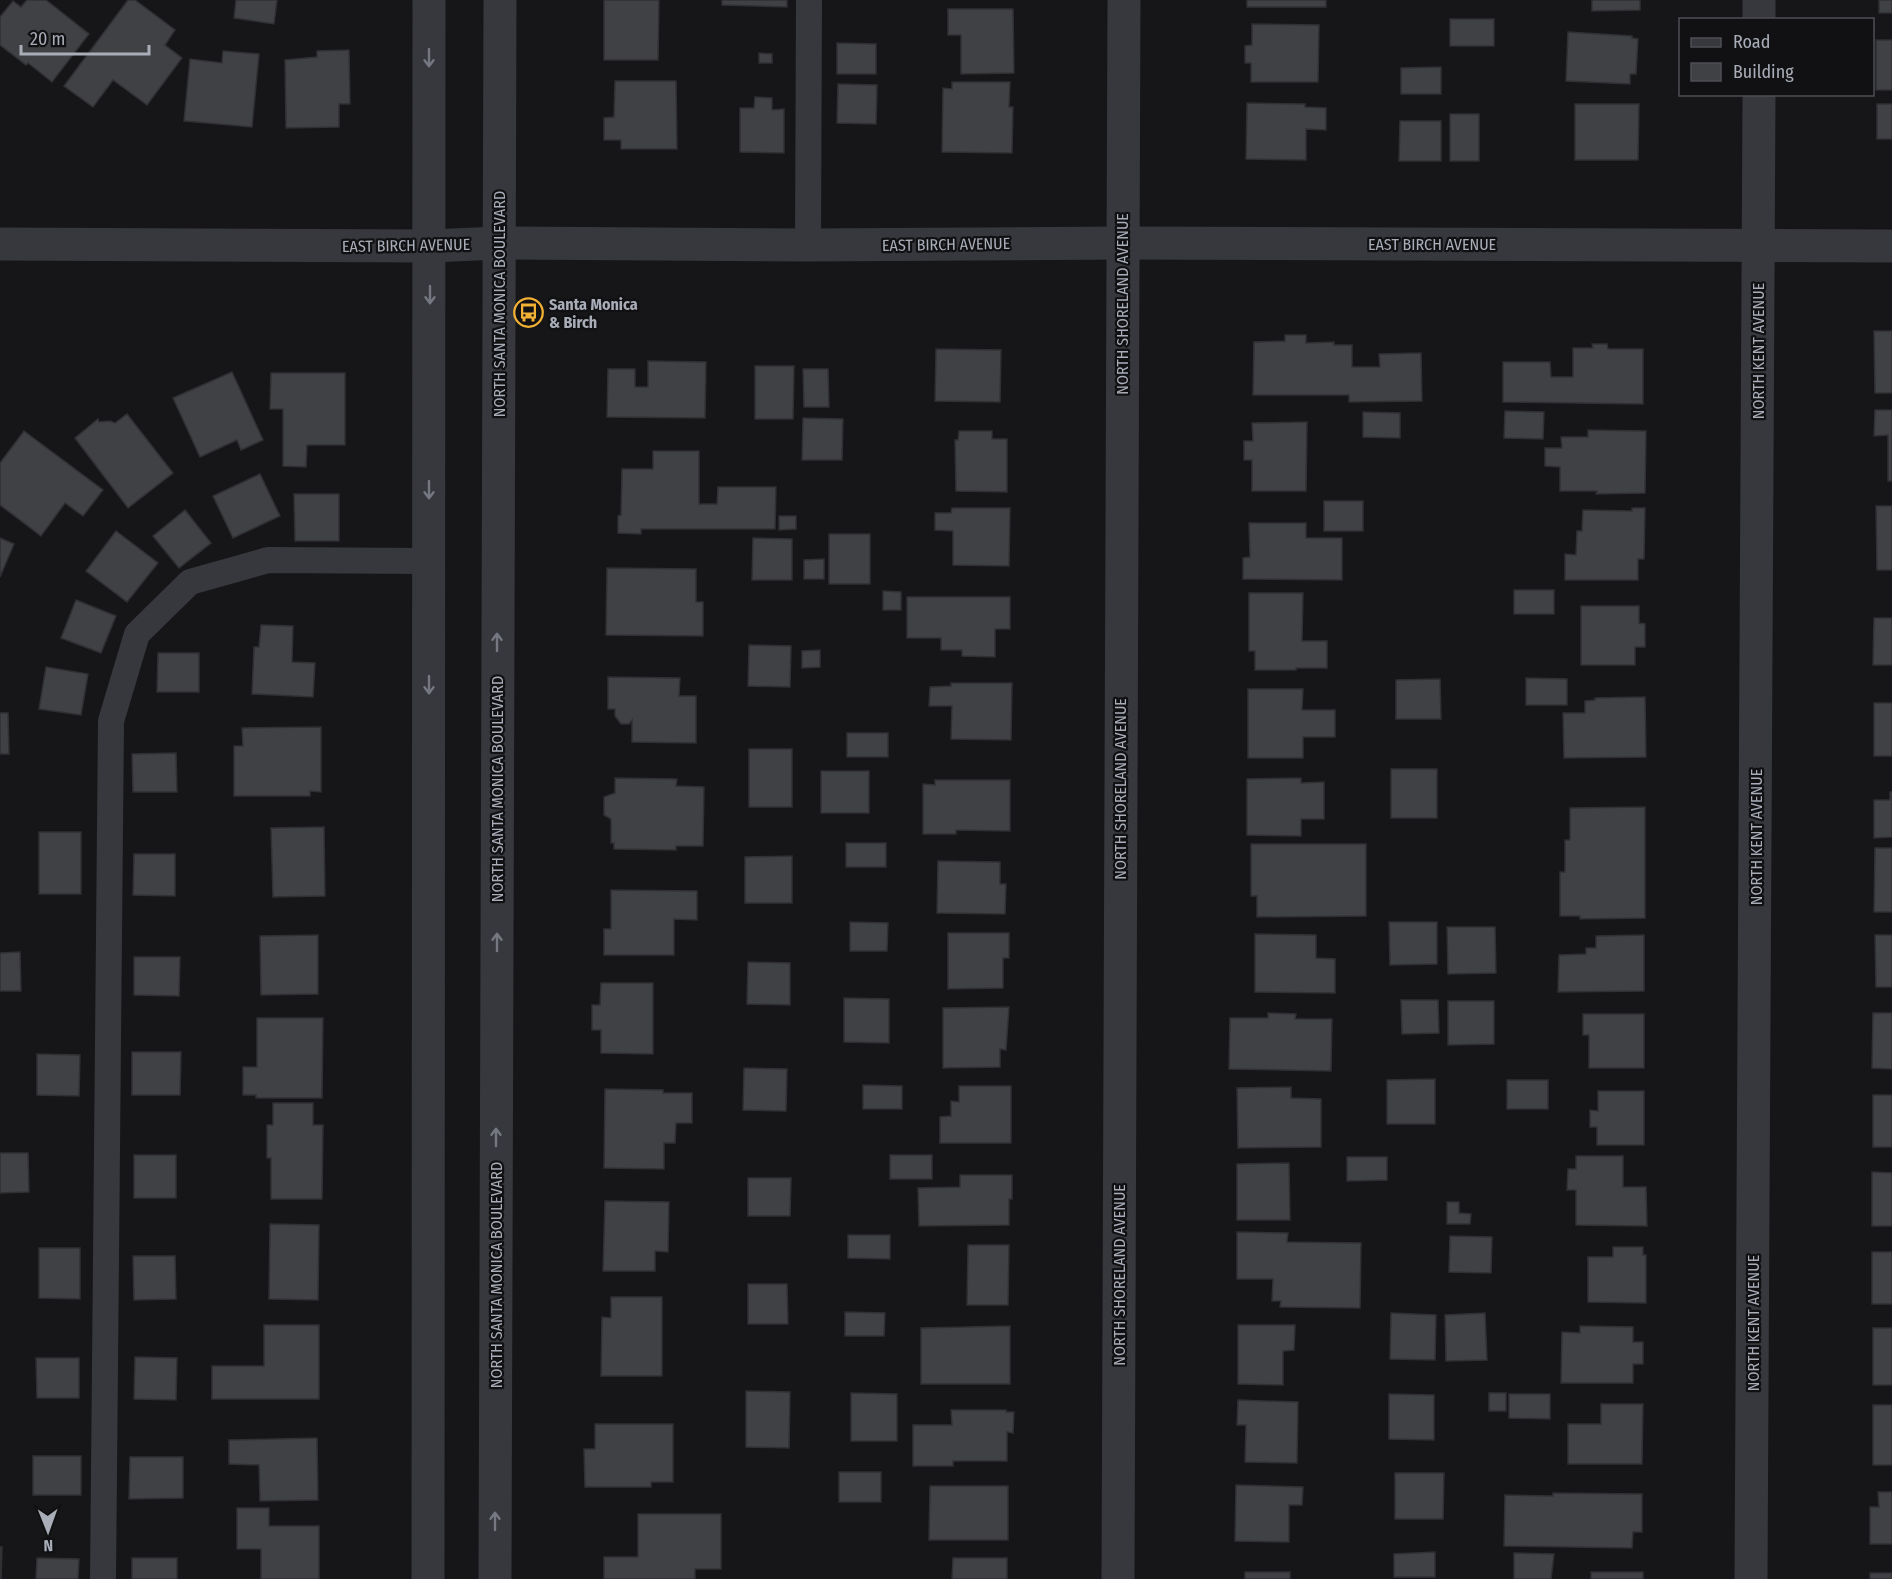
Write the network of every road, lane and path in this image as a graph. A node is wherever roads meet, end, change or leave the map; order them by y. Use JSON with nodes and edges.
{"nodes":[{"id":1,"x":429,"y":0,"type":"edge"},
{"id":2,"x":500,"y":0,"type":"edge"},
{"id":3,"x":809,"y":0,"type":"edge"},
{"id":4,"x":1124,"y":0,"type":"edge"},
{"id":5,"x":1759,"y":0,"type":"edge"},
{"id":6,"x":1759,"y":18,"type":"edge"},
{"id":7,"x":1759,"y":96,"type":"edge"},
{"id":8,"x":499,"y":243,"type":"junction"},
{"id":9,"x":1122,"y":243,"type":"junction"},
{"id":10,"x":0,"y":244,"type":"edge"},
{"id":11,"x":808,"y":245,"type":"junction"},
{"id":12,"x":430,"y":246,"type":"junction"},
{"id":13,"x":1759,"y":246,"type":"junction"},
{"id":14,"x":1892,"y":246,"type":"edge"},
{"id":15,"x":429,"y":561,"type":"junction"},
{"id":16,"x":103,"y":1579,"type":"edge"},
{"id":17,"x":428,"y":1579,"type":"edge"},
{"id":18,"x":495,"y":1579,"type":"edge"},
{"id":19,"x":1118,"y":1579,"type":"edge"},
{"id":20,"x":1751,"y":1579,"type":"edge"}],
"edges":[{"from":1,"to":12,"type":"street","one_way":true},
{"from":2,"to":8,"type":"street","name":"NORTH SANTA MONICA BOULEVARD"},
{"from":3,"to":11,"type":"lane"},
{"from":4,"to":9,"type":"street","name":"NORTH SHORELAND AVENUE"},
{"from":5,"to":6,"type":"street"},
{"from":7,"to":13,"type":"street","name":"NORTH KENT AVENUE"},
{"from":8,"to":11,"type":"street","name":"EAST BIRCH AVENUE"},
{"from":8,"to":12,"type":"street","name":"EAST BIRCH AVENUE"},
{"from":18,"to":8,"type":"street","name":"NORTH SANTA MONICA BOULEVARD","one_way":true},
{"from":9,"to":11,"type":"street","name":"EAST BIRCH AVENUE"},
{"from":9,"to":13,"type":"street","name":"EAST BIRCH AVENUE"},
{"from":9,"to":19,"type":"street","name":"NORTH SHORELAND AVENUE"},
{"from":10,"to":12,"type":"street","name":"EAST BIRCH AVENUE"},
{"from":12,"to":15,"type":"street","one_way":true},
{"from":13,"to":14,"type":"street","name":"EAST BIRCH AVENUE"},
{"from":13,"to":20,"type":"street","name":"NORTH KENT AVENUE"},
{"from":15,"to":16,"type":"lane"},
{"from":15,"to":17,"type":"street","one_way":true}]}
